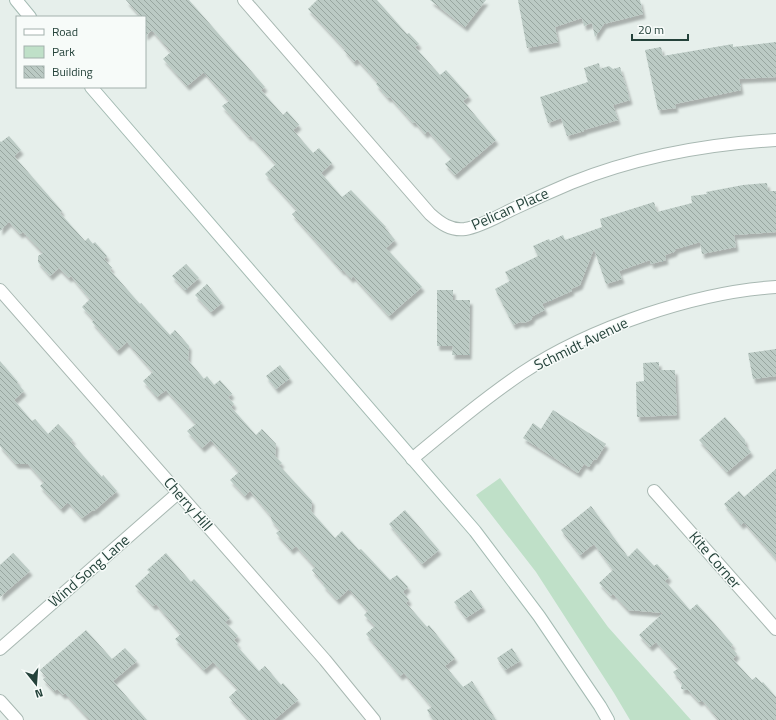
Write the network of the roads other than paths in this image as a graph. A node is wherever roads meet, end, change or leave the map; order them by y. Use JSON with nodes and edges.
{"nodes":[{"id":1,"x":16,"y":0,"type":"edge"},
{"id":2,"x":244,"y":0,"type":"edge"},
{"id":3,"x":29,"y":16,"type":"edge"},
{"id":4,"x":92,"y":88,"type":"edge"},
{"id":5,"x":776,"y":140,"type":"edge"},
{"id":6,"x":776,"y":287,"type":"edge"},
{"id":7,"x":0,"y":290,"type":"edge"},
{"id":8,"x":412,"y":459,"type":"junction"},
{"id":9,"x":654,"y":491,"type":"dead end"},
{"id":10,"x":178,"y":492,"type":"junction"},
{"id":11,"x":776,"y":629,"type":"edge"},
{"id":12,"x":0,"y":649,"type":"edge"},
{"id":13,"x":0,"y":701,"type":"edge"},
{"id":14,"x":17,"y":720,"type":"edge"},
{"id":15,"x":374,"y":720,"type":"edge"},
{"id":16,"x":608,"y":720,"type":"edge"}],
"edges":[{"from":1,"to":3,"type":"street"},
{"from":2,"to":5,"type":"street","name":"Pelican Place"},
{"from":4,"to":8,"type":"street"},
{"from":6,"to":8,"type":"street","name":"Schmidt Avenue"},
{"from":7,"to":10,"type":"street","name":"Cherry Hill"},
{"from":8,"to":16,"type":"street"},
{"from":9,"to":11,"type":"street","name":"Kite Corner"},
{"from":10,"to":12,"type":"street","name":"Wind Song Lane"},
{"from":10,"to":15,"type":"street","name":"Cherry Hill"},
{"from":13,"to":14,"type":"street"}]}
